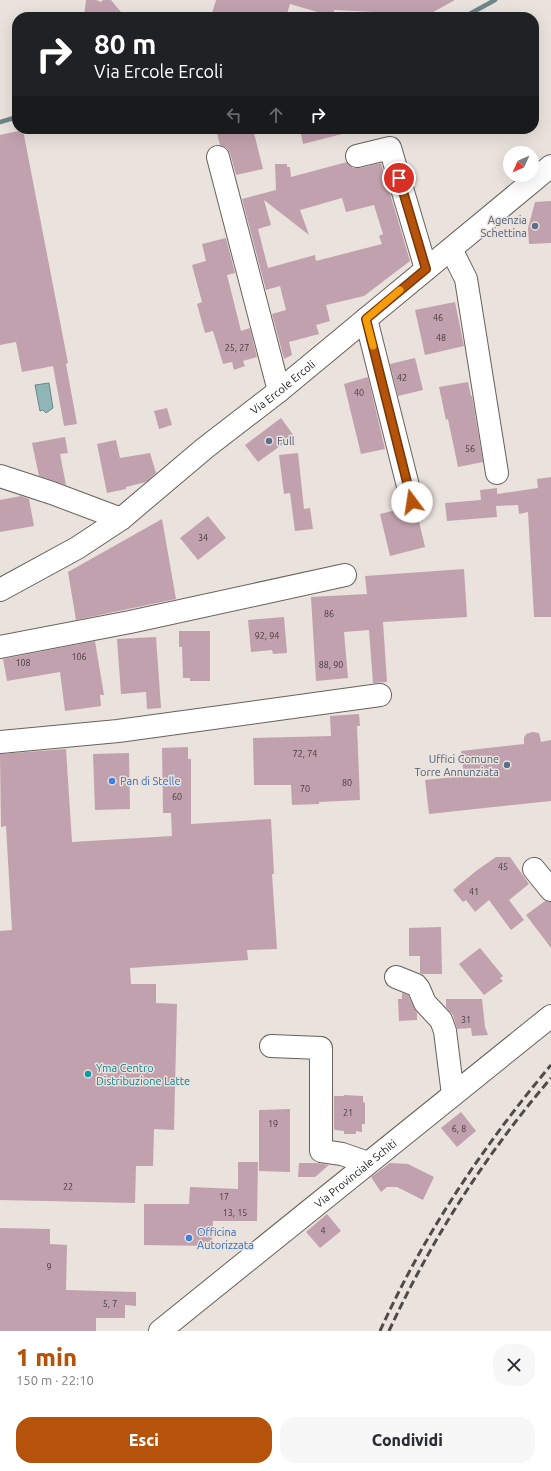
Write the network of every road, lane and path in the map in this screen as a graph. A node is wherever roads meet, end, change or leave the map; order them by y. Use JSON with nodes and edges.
{"nodes":[{"id":1,"x":357,"y":156,"type":"dead end"},
{"id":2,"x":218,"y":157,"type":"dead end"},
{"id":3,"x":551,"y":166,"type":"edge"},
{"id":4,"x":451,"y":248,"type":"junction"},
{"id":5,"x":426,"y":269,"type":"junction"},
{"id":6,"x":366,"y":319,"type":"junction"},
{"id":7,"x":279,"y":391,"type":"junction"},
{"id":8,"x":497,"y":473,"type":"dead end"},
{"id":9,"x":0,"y":476,"type":"edge"},
{"id":10,"x":412,"y":502,"type":"dead end"},
{"id":11,"x":121,"y":519,"type":"junction"},
{"id":12,"x":346,"y":575,"type":"dead end"},
{"id":13,"x":0,"y":590,"type":"edge"},
{"id":14,"x":0,"y":647,"type":"edge"},
{"id":15,"x":380,"y":695,"type":"dead end"},
{"id":16,"x":0,"y":742,"type":"edge"},
{"id":17,"x":534,"y":869,"type":"dead end"},
{"id":18,"x":551,"y":890,"type":"edge"},
{"id":19,"x":396,"y":977,"type":"dead end"},
{"id":20,"x":551,"y":1016,"type":"edge"},
{"id":21,"x":271,"y":1046,"type":"dead end"},
{"id":22,"x":453,"y":1095,"type":"junction"},
{"id":23,"x":368,"y":1163,"type":"junction"},
{"id":24,"x":160,"y":1331,"type":"edge"}],
"edges":[{"from":1,"to":5,"type":"street"},
{"from":2,"to":7,"type":"street"},
{"from":3,"to":4,"type":"street","name":"Via Ercole Ercoli"},
{"from":4,"to":5,"type":"street","name":"Via Ercole Ercoli"},
{"from":4,"to":8,"type":"street"},
{"from":5,"to":6,"type":"street","name":"Via Ercole Ercoli"},
{"from":6,"to":7,"type":"street","name":"Via Ercole Ercoli"},
{"from":6,"to":10,"type":"street"},
{"from":7,"to":11,"type":"street","name":"Via Ercole Ercoli"},
{"from":9,"to":11,"type":"street"},
{"from":11,"to":13,"type":"street","name":"Via Ercole Ercoli"},
{"from":12,"to":14,"type":"street"},
{"from":15,"to":16,"type":"street"},
{"from":17,"to":18,"type":"street"},
{"from":19,"to":22,"type":"street"},
{"from":20,"to":22,"type":"street","name":"Via Provinciale Schiti"},
{"from":21,"to":23,"type":"street"},
{"from":22,"to":23,"type":"street","name":"Via Provinciale Schiti"},
{"from":23,"to":24,"type":"street","name":"Via Provinciale Schiti"}]}
